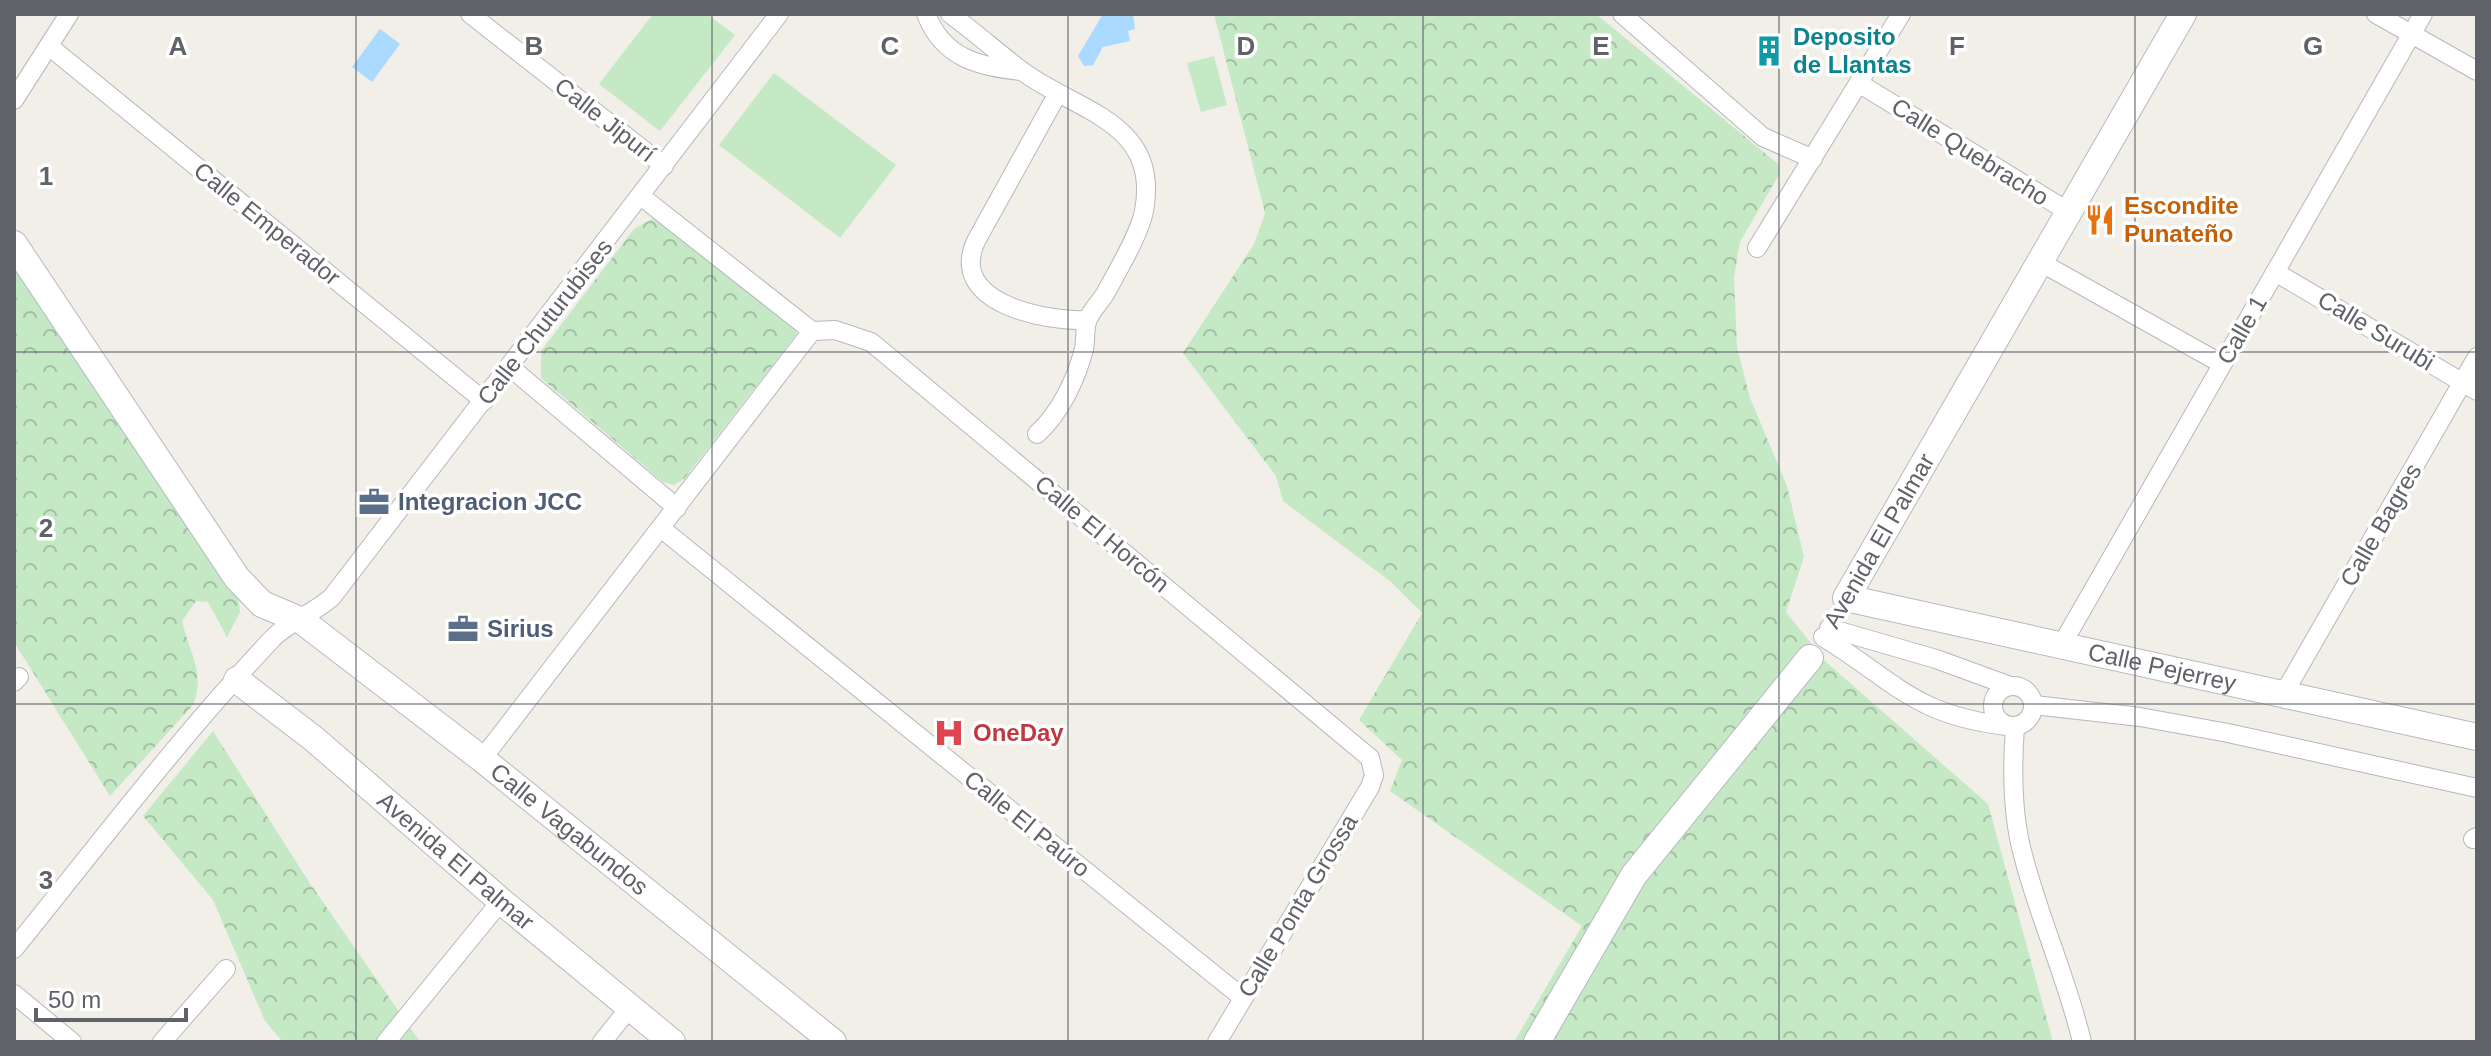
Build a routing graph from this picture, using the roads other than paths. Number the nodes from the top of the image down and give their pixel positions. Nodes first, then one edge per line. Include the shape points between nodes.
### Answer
1 (69, 14) edge
2 (470, 14) edge
3 (779, 14) edge
4 (926, 14) edge
5 (950, 14) edge
6 (1622, 14) edge
7 (1901, 14) edge
8 (2183, 14) edge
9 (2376, 14) edge
10 (2423, 14) edge
11 (2411, 34) junction
12 (50, 47) junction
13 (1022, 71) junction
14 (2477, 71) edge
15 (1860, 84) junction
16 (1058, 93) junction
17 (14, 100) edge
18 (1813, 159) junction
19 (664, 166) junction
20 (642, 197) junction
21 (2069, 212) junction
22 (14, 244) edge
23 (1757, 248) dead end
24 (2040, 262) junction
25 (2275, 272) junction
26 (1087, 320) junction
27 (812, 331) junction
28 (2477, 357) edge
29 (2222, 364) junction
30 (511, 368) junction
31 (2470, 387) edge
32 (484, 401) junction
33 (1037, 434) dead end
34 (677, 508) junction
35 (662, 529) junction
36 (1846, 598) junction
37 (302, 621) junction
38 (1821, 641) junction
39 (2061, 646) junction
40 (237, 680) junction
41 (2010, 686) junction
42 (2284, 693) junction
43 (2034, 705) junction
44 (2011, 726) junction
45 (2477, 737) edge
46 (482, 759) junction
47 (1374, 769) joint
48 (2477, 788) edge
49 (501, 901) junction
50 (14, 949) edge
51 (226, 969) dead end
52 (14, 994) edge
53 (1243, 998) junction
54 (631, 1006) junction
55 (72, 1042) edge
56 (162, 1042) edge
57 (386, 1042) edge
58 (602, 1042) edge
59 (672, 1042) edge
60 (833, 1042) edge
61 (1217, 1042) edge
62 (1537, 1042) edge
63 (2082, 1042) edge

1 - 12 street
2 - 19 street, Calle Jipurí
3 - 19 street, Calle Chuturubises
4 - 13 street via 941,41 983,68
5 - 13 street
6 - 18 street via 1763,137
7 - 15 street
8 - 21 street, Avenida El Palmar
9 - 11 street
10 - 11 street, Calle 1
11 - 14 street
11 - 25 street, Calle 1
12 - 17 street
12 - 32 street, Calle Emperador
13 - 16 street
15 - 18 street
15 - 21 street, Calle Quebracho
16 - 26 street via 1101,113 1118,128 1141,165 1146,187 1144,213
16 - 26 street via 976,241 970,265 981,287 1019,312 1057,321
18 - 23 street
19 - 20 street, Calle Chuturubises
20 - 27 street
20 - 30 street, Calle Chuturubises
21 - 24 street, Avenida El Palmar
22 - 37 street, Calle Vagabundos via 237,578 262,604
24 - 29 street
24 - 36 street, Avenida El Palmar
25 - 29 street, Calle 1
25 - 31 street, Calle Surubi
26 - 33 street via 1076,373 1060,406
27 - 34 street
27 - 47 street, Calle El Horcón via 855,333 871,342 1367,753
28 - 31 street, Calle Bagres
29 - 39 street, Calle 1
30 - 32 street, Calle Chuturubises
30 - 34 street
31 - 42 street, Calle Bagres
32 - 37 street, Calle Chuturubises via 332,597
34 - 35 street
35 - 46 street
35 - 53 street, Calle El Paúro
36 - 38 street, Avenida El Palmar
36 - 39 street, Calle Pejerrey
37 - 40 street, Calle Chuturubises via 274,636
37 - 46 street, Calle Vagabundos
38 - 41 street via 1936,659
38 - 44 street via 1937,712
38 - 62 street, Avenida El Palmar via 1634,875
39 - 42 street, Calle Pejerrey
40 - 49 street, Avenida El Palmar via 314,739
40 - 50 street, Calle Chuturubises
41 - 43 street via 2023,688
41 - 44 street via 1997,694 1993,709 2000,722
42 - 45 street, Calle Pejerrey
43 - 44 street via 2029,720
43 - 48 street via 2228,733
44 - 63 street via 2022,854
46 - 60 street, Calle Vagabundos
47 - 53 street, Calle Ponta Grossa via 1370,787
49 - 54 street, Avenida El Palmar
49 - 57 street
51 - 56 street
52 - 55 street
53 - 61 street, Calle Ponta Grossa
54 - 58 street
54 - 59 street, Avenida El Palmar

